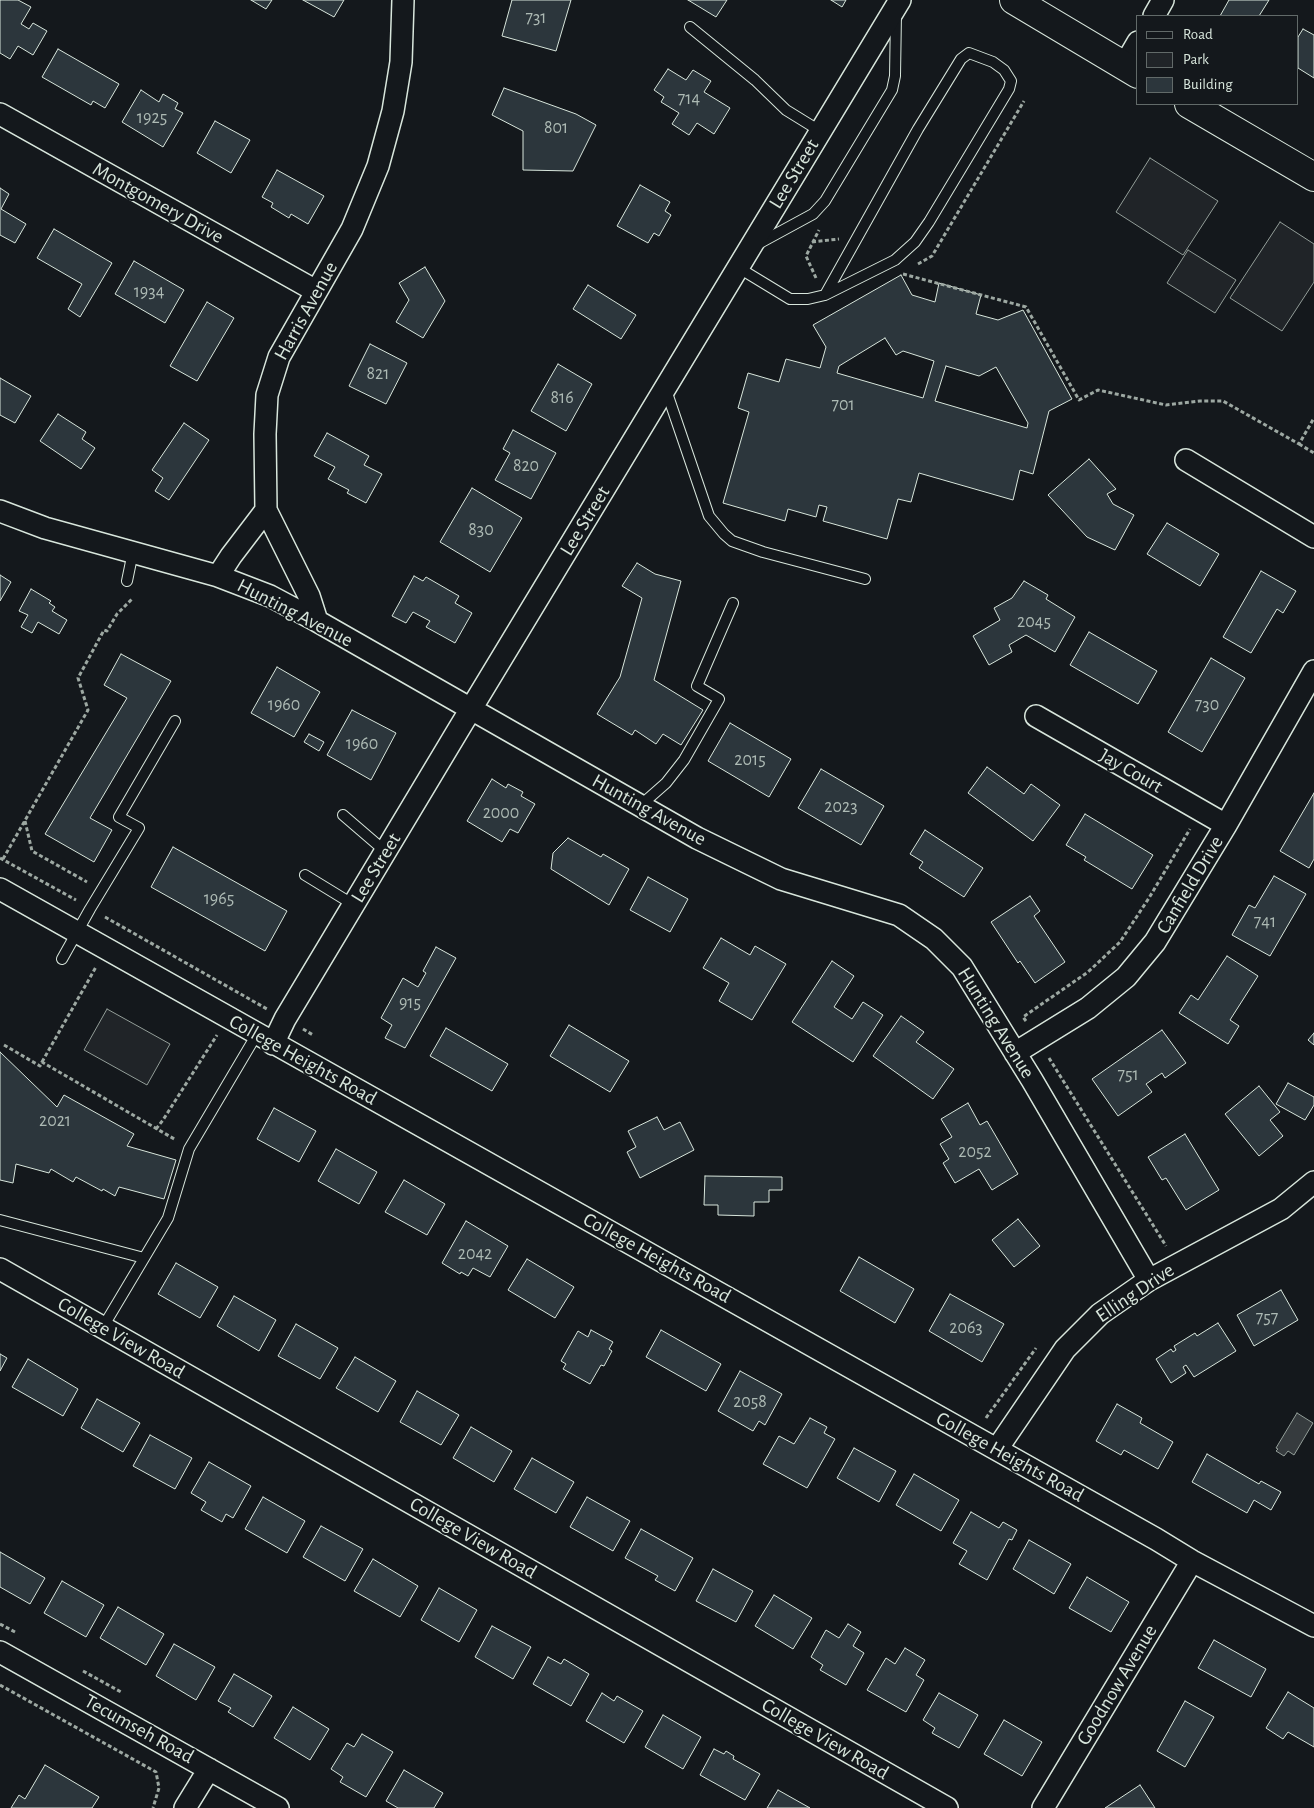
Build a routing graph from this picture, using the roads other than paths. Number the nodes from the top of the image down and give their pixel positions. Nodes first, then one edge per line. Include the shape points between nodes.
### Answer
1 (403, 0) edge
2 (1014, 0) edge
3 (1164, 0) edge
4 (898, 3) edge
5 (1155, 15) edge
6 (690, 27) dead end
7 (1136, 50) edge
8 (1131, 70) edge
9 (1191, 105) edge
10 (0, 114) edge
11 (820, 131) junction
12 (1314, 177) edge
13 (751, 247) junction
14 (739, 268) junction
15 (316, 291) junction
16 (826, 295) junction
17 (665, 389) junction
18 (1186, 460) dead end
19 (266, 510) junction
20 (0, 511) edge
21 (1314, 537) edge
22 (133, 552) junction
23 (218, 576) junction
24 (865, 578) dead end
25 (127, 581) dead end
26 (733, 602) dead end
27 (318, 621) junction
28 (1314, 671) edge
29 (471, 710) junction
30 (1036, 716) dead end
31 (175, 721) dead end
32 (640, 805) junction
33 (343, 815) dead end
34 (1226, 825) junction
35 (386, 852) junction
36 (305, 876) dead end
37 (0, 889) edge
38 (354, 905) junction
39 (76, 932) junction
40 (62, 959) dead end
41 (265, 1039) junction
42 (1015, 1053) junction
43 (1314, 1182) edge
44 (0, 1220) edge
45 (144, 1258) junction
46 (0, 1269) edge
47 (1149, 1280) junction
48 (103, 1327) junction
49 (997, 1449) junction
50 (1192, 1561) junction
51 (1314, 1626) edge
52 (0, 1652) edge
53 (209, 1769) junction
54 (185, 1808) edge
55 (278, 1808) edge
56 (946, 1808) edge
57 (1043, 1808) edge

1 - 15 street, Harris Avenue via 402,62 378,166 352,229
2 - 8 main road
3 - 5 street
4 - 11 street, Lee Street
4 - 13 lane via 896,76 892,90 825,201 813,214
6 - 11 lane via 786,110
7 - 8 street
9 - 12 main road
10 - 15 street, Montgomery Drive
11 - 13 street, Lee Street
13 - 14 street, Lee Street
14 - 16 lane via 790,299
14 - 17 street, Lee Street
15 - 19 street, Harris Avenue via 279,357 267,395
16 - 16 lane via 894,260 915,242 1009,89 1011,81 1004,70 993,62 969,54 961,59 918,129
17 - 24 lane via 709,516 724,534 732,541 762,552
17 - 29 street, Lee Street
18 - 21 street
19 - 23 street
19 - 27 street, Harris Avenue
20 - 22 street, Hunting Avenue via 45,528
22 - 23 street, Hunting Avenue
22 - 25 lane
23 - 27 street, Hunting Avenue via 270,596
26 - 32 lane via 697,686 719,698 684,760 666,783
27 - 29 street, Hunting Avenue
28 - 34 street, Canfield Drive
29 - 32 street, Hunting Avenue
29 - 35 street, Lee Street
30 - 34 street, Jay Court
31 - 39 lane via 119,817 138,828 86,906
32 - 42 street, Hunting Avenue via 697,838 781,879 899,915 934,939 962,966
33 - 35 lane
34 - 42 street, Canfield Drive via 1155,942 1126,977 1088,1008
35 - 38 street, Lee Street
36 - 38 lane
37 - 39 street, College Heights Road
38 - 41 street, Lee Street via 285,1019
39 - 40 lane
39 - 41 street, College Heights Road
41 - 45 lane via 189,1148 168,1218
41 - 49 street, College Heights Road
42 - 47 street, Hunting Avenue
43 - 47 street, Elling Drive via 1281,1209
44 - 45 lane
45 - 48 lane
46 - 48 street, College View Road
47 - 49 street, Elling Drive via 1100,1314 1065,1349
48 - 56 street, College View Road
49 - 50 street, College Heights Road
50 - 51 street, College Heights Road
50 - 57 street, Goodnow Avenue
52 - 53 street, Tecumseh Road
53 - 54 street
53 - 55 street, Tecumseh Road

